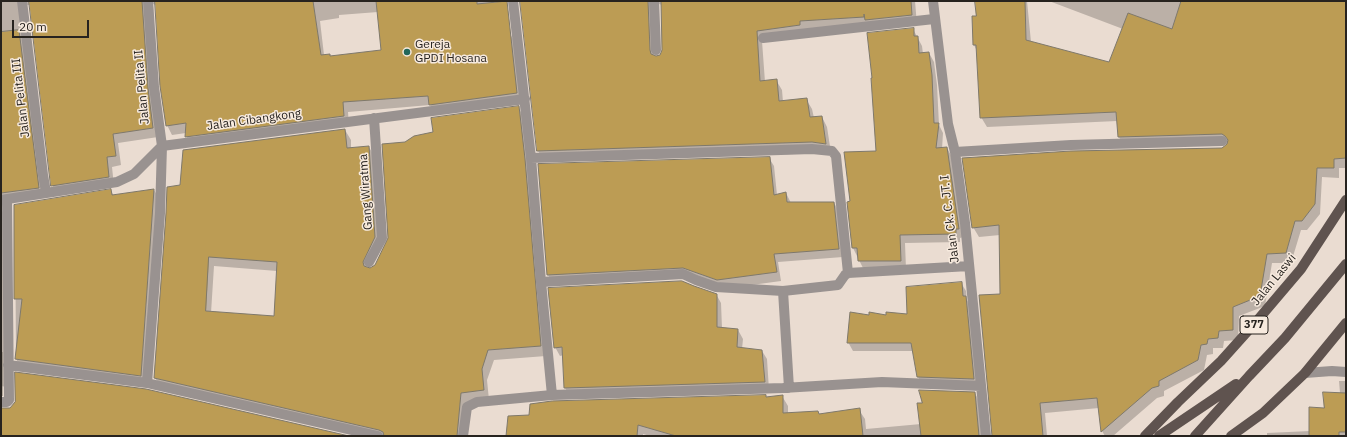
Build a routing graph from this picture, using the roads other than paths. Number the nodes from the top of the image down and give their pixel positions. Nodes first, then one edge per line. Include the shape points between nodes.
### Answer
1 (22, 1) edge
2 (148, 1) edge
3 (513, 1) edge
4 (654, 1) edge
5 (933, 1) edge
6 (934, 19) junction
7 (763, 38) dead end
8 (656, 50) dead end
9 (525, 99) junction
10 (374, 118) junction
11 (1222, 141) dead end
12 (162, 146) junction
13 (955, 152) junction
14 (531, 158) junction
15 (46, 192) junction
16 (4, 200) edge
17 (1346, 200) edge
18 (369, 262) dead end
19 (1346, 264) edge
20 (969, 266) junction
21 (848, 273) junction
22 (540, 282) junction
23 (783, 291) junction
24 (1346, 324) edge
25 (8, 365) junction
26 (1346, 372) edge
27 (1305, 373) junction
28 (1249, 376) junction
29 (147, 383) junction
30 (981, 386) junction
31 (789, 388) junction
32 (552, 395) junction
33 (1, 402) edge
34 (378, 436) edge
35 (464, 436) edge
36 (986, 436) edge
37 (1145, 436) edge
38 (1159, 436) edge
39 (1195, 436) edge
40 (1231, 436) edge

1 - 15 street, Jalan Pelita III
2 - 12 street, Jalan Pelita II via 154,87
3 - 9 street
4 - 8 street
5 - 6 street, Jalan Ck. C. JT. I
6 - 7 street
6 - 13 street, Jalan Ck. C. JT. I via 948,124
9 - 10 street, Jalan Cibangkong
9 - 14 street
10 - 12 street, Jalan Cibangkong
10 - 18 street, Gang Wiratma via 382,238
11 - 13 street via 1071,145
12 - 15 street via 134,174 117,182
12 - 29 street, Jalan Pelita II via 160,213
13 - 20 street, Jalan Ck. C. JT. I
14 - 21 street via 812,149 832,151 836,156
14 - 22 street
15 - 16 street
16 - 25 street
17 - 37 main road, Jalan Laswi / 377 via 1301,269 1256,322 1221,361
19 - 28 main road, 377 via 1285,338
20 - 21 street
20 - 30 street, Jalan Ck. C. JT. I
21 - 23 street via 844,274 838,285
22 - 23 street via 683,274 716,287
22 - 32 street
23 - 31 street
24 - 27 main road
25 - 29 street
25 - 33 street via 9,400
26 - 27 street
27 - 40 main road via 1263,413
28 - 38 main road, 377
28 - 39 main road, 377
29 - 34 street
30 - 31 street via 882,382
30 - 36 street, Jalan Ck. C. JT. I
31 - 32 street
32 - 35 street via 471,404 467,407

